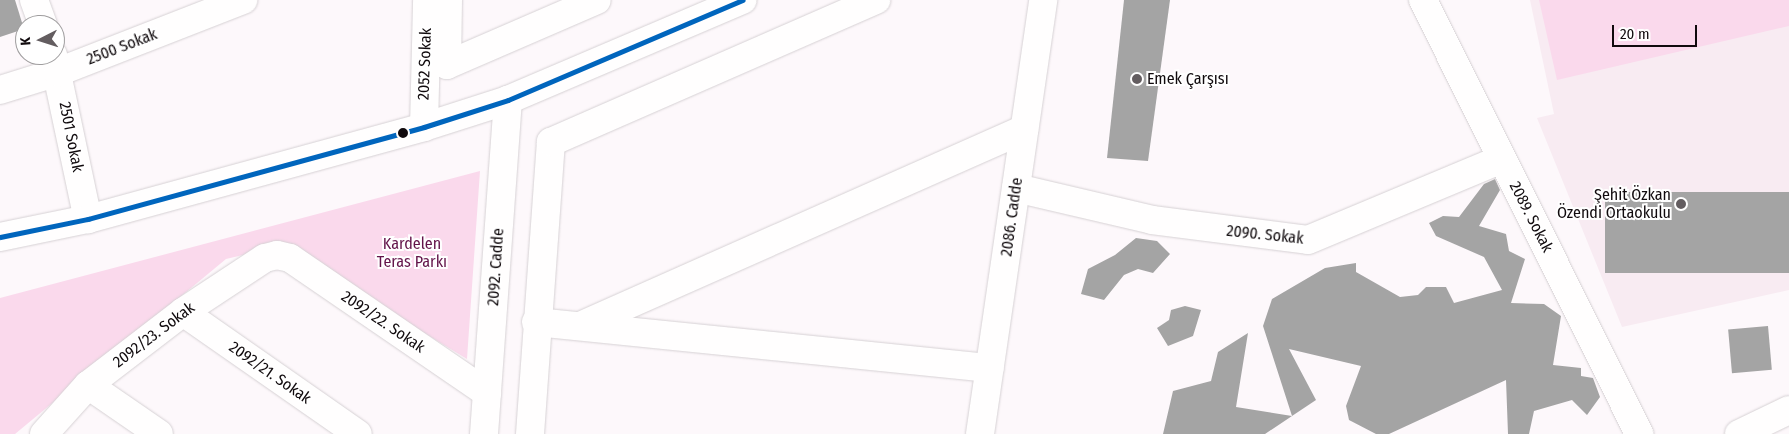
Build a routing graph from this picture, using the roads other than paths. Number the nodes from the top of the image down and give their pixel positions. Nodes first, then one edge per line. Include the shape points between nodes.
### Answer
1 (34, 0) edge
2 (243, 0) edge
3 (427, 0) edge
4 (448, 0) edge
5 (598, 0) edge
6 (743, 0) edge
7 (876, 0) edge
8 (1043, 0) edge
9 (1423, 0) edge
10 (39, 15) edge
11 (65, 61) edge
12 (53, 65) edge
13 (55, 65) edge
14 (0, 90) edge
15 (508, 100) junction
16 (424, 127) junction
17 (1024, 129) junction
18 (1502, 159) junction
19 (1016, 188) junction
20 (88, 219) junction
21 (0, 237) edge
22 (277, 255) joint
23 (183, 312) junction
24 (536, 322) junction
25 (580, 326) junction
26 (990, 368) junction
27 (88, 385) junction
28 (487, 393) junction
29 (1789, 410) edge
30 (44, 434) edge
31 (159, 434) edge
32 (358, 434) edge
33 (484, 434) edge
34 (530, 434) edge
35 (980, 434) edge
36 (1639, 434) edge
37 (1739, 434) edge

1 - 10 street
2 - 11 street, 2500 Sokak
3 - 16 street, 2052 Sokak
4 - 5 street via 447,65
6 - 15 street
7 - 24 street via 551,142
8 - 17 street, 2086. Cadde
9 - 18 street, 2089. Sokak
12 - 14 street, 2500 Sokak
13 - 20 street, 2501 Sokak
15 - 16 street
15 - 28 street, 2092. Cadde
16 - 20 street
17 - 19 street, 2086. Cadde
17 - 25 street
18 - 19 street, 2090. Sokak via 1308,240 1152,220
18 - 36 street, 2089. Sokak
19 - 26 street, 2086. Cadde
20 - 21 street
22 - 23 street, 2092/23. Sokak via 265,258
22 - 28 street, 2092/22. Sokak via 290,258
23 - 27 street, 2092/23. Sokak
23 - 32 street, 2092/21. Sokak
24 - 25 street
24 - 34 street
25 - 26 street
26 - 35 street, 2086. Cadde
27 - 30 street, 2092/23. Sokak
27 - 31 street
28 - 33 street, 2092. Cadde
29 - 37 street

